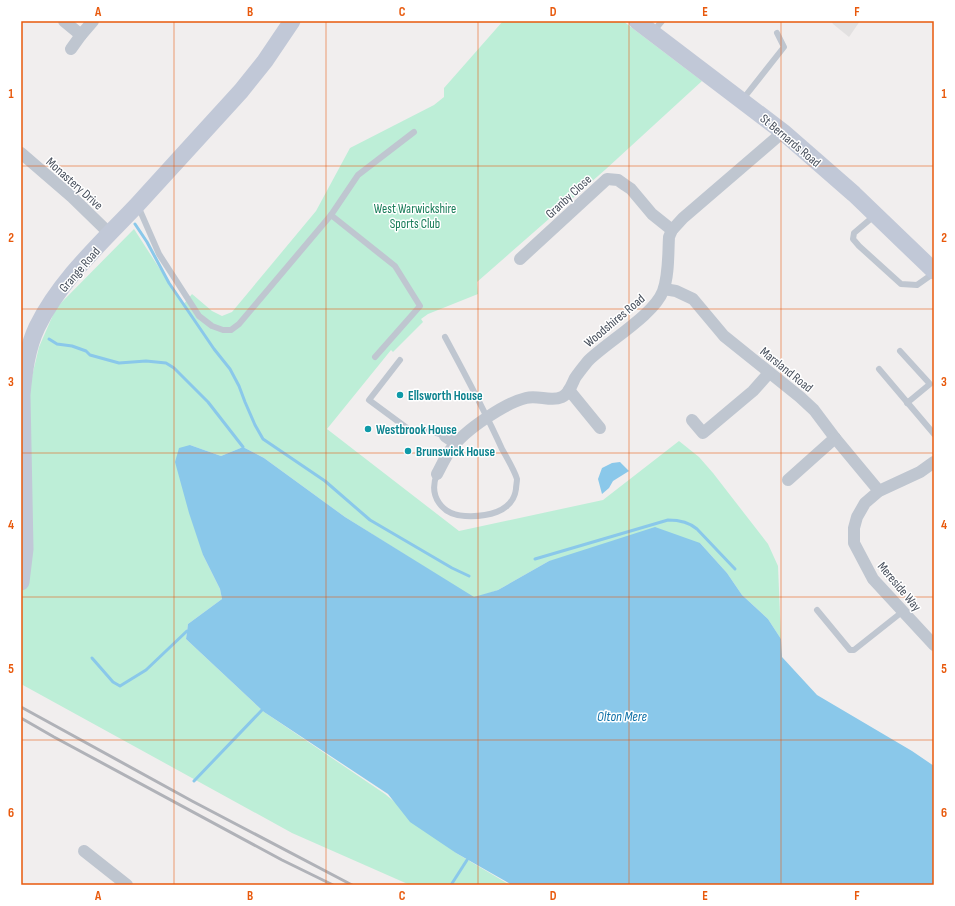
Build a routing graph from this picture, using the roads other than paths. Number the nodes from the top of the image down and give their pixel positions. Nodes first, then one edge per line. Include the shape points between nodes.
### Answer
1 (64, 21) edge
2 (93, 21) edge
3 (292, 21) edge
4 (637, 21) edge
5 (657, 27) edge
6 (777, 33) dead end
7 (81, 35) junction
8 (71, 49) dead end
9 (742, 100) junction
10 (414, 132) dead end
11 (783, 132) junction
12 (21, 153) edge
13 (137, 205) junction
14 (876, 214) junction
15 (331, 215) junction
16 (672, 230) junction
17 (110, 234) junction
18 (520, 258) dead end
19 (934, 272) edge
20 (664, 289) junction
21 (445, 337) dead end
22 (25, 351) edge
23 (900, 351) dead end
24 (374, 357) dead end
25 (400, 360) dead end
26 (879, 369) dead end
27 (769, 373) junction
28 (569, 390) junction
29 (22, 394) edge
30 (907, 403) junction
31 (488, 416) junction
32 (692, 420) dead end
33 (600, 428) dead end
34 (934, 434) edge
35 (835, 438) junction
36 (450, 440) junction
37 (932, 468) edge
38 (437, 474) joint
39 (788, 480) dead end
40 (879, 491) junction
41 (21, 580) edge
42 (817, 610) dead end
43 (902, 612) junction
44 (934, 645) edge
45 (84, 851) dead end
46 (127, 885) edge

1 - 7 street
2 - 7 street
3 - 13 street, Grange Road via 241,91
4 - 5 street, St Bernards Road
5 - 9 street, St Bernards Road
6 - 9 lane via 784,47
7 - 8 street
9 - 11 street, St Bernards Road
10 - 15 lane via 358,175
11 - 14 street, St Bernards Road
11 - 16 street
12 - 17 street, Monastery Drive
13 - 15 lane via 159,254 199,316 212,326 223,330 231,330 239,324
13 - 17 street, Grange Road
14 - 19 street, St Bernards Road
14 - 19 lane via 854,233 853,239 859,246 901,284 917,285
15 - 24 lane via 395,266 420,306
16 - 18 street, Granby Close via 652,214 625,185 618,180 607,179
16 - 20 street, Woodshires Road via 669,237
17 - 22 street, Grange Road via 49,305
20 - 27 street, Marsland Road via 676,291 693,299 724,336
20 - 28 street, Woodshires Road via 648,311 589,360
21 - 31 lane
22 - 29 street, Grange Road
23 - 30 lane via 930,384
25 - 36 lane via 369,400 411,432 426,430
26 - 30 lane
27 - 32 street via 753,391 703,433
27 - 35 street, Marsland Road via 814,410
28 - 31 street via 561,398 527,397 516,400
28 - 33 street
29 - 41 street, Grange Road via 25,549
30 - 34 lane
31 - 36 street
31 - 38 lane via 517,480 513,499 507,506 488,515 461,516 449,512 436,500 433,489
35 - 39 street
35 - 40 street, Marsland Road
36 - 38 street via 450,449
37 - 40 street, Mereside Way
40 - 43 street, Mereside Way via 865,503 857,517 854,543 873,579
42 - 43 lane via 850,650 854,650
43 - 44 street, Mereside Way
45 - 46 street

